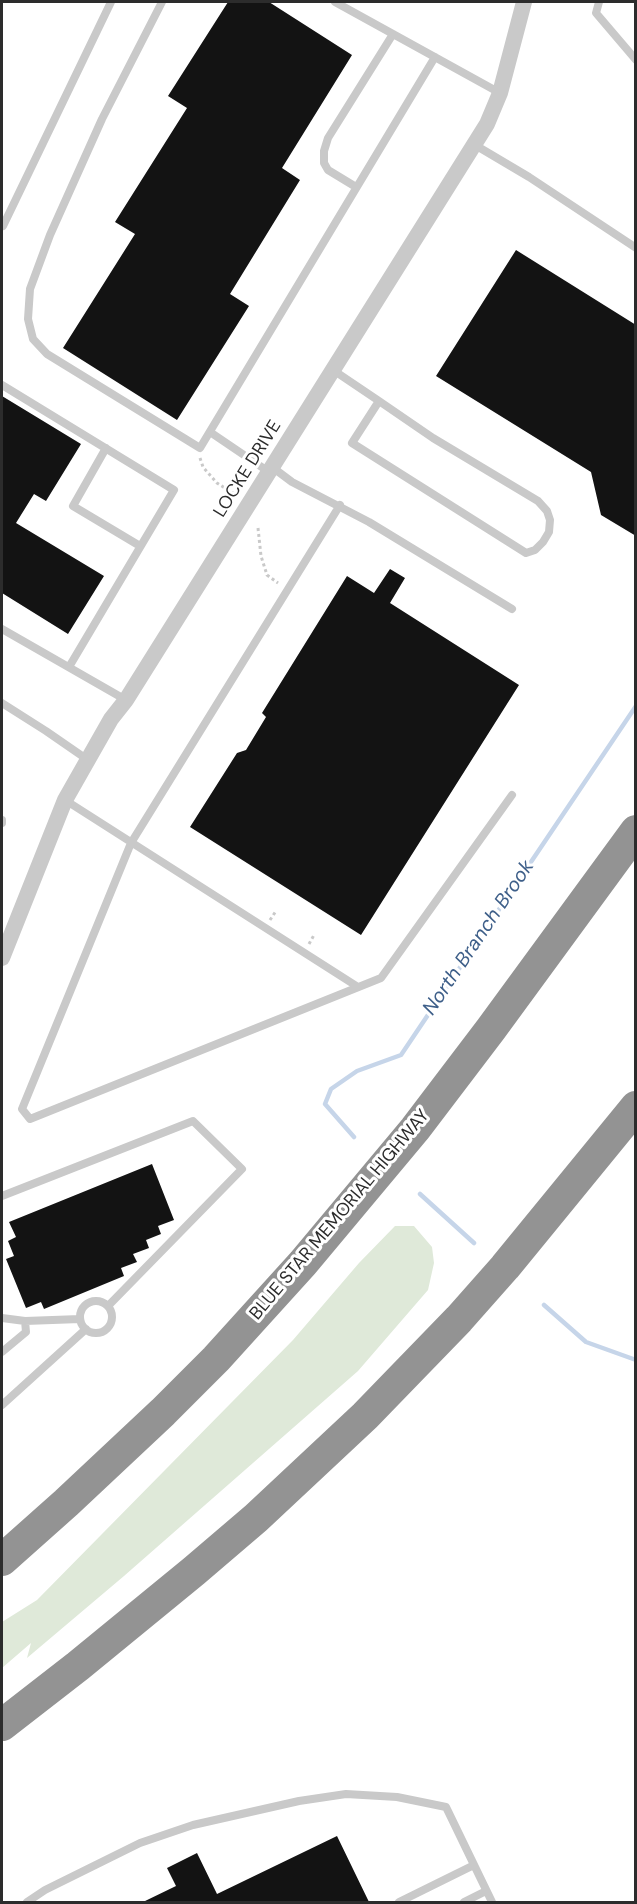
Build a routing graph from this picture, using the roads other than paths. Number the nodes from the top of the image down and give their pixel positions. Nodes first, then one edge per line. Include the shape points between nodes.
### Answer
1 (111, 2) edge
2 (162, 2) edge
3 (335, 2) edge
4 (524, 2) edge
5 (599, 2) edge
6 (393, 34) junction
7 (435, 57) junction
8 (636, 60) edge
9 (500, 93) junction
10 (475, 145) junction
11 (356, 187) junction
12 (3, 226) dead end
13 (636, 248) edge
14 (333, 370) junction
15 (2, 385) edge
16 (379, 401) junction
17 (210, 432) junction
18 (106, 448) junction
19 (271, 470) junction
20 (340, 505) junction
21 (140, 546) junction
22 (512, 609) dead end
23 (2, 629) edge
24 (69, 667) junction
25 (126, 700) junction
26 (2, 703) edge
27 (88, 760) junction
28 (512, 795) dead end
29 (65, 800) junction
30 (636, 831) edge
31 (131, 843) junction
32 (2, 958) edge
33 (358, 987) junction
34 (636, 1107) edge
35 (2, 1196) edge
36 (108, 1306) junction
37 (2, 1318) edge
38 (80, 1319) junction
39 (25, 1321) junction
40 (86, 1329) junction
41 (2, 1352) edge
42 (2, 1405) edge
43 (2, 1560) edge
44 (2, 1725) edge
45 (474, 1866) junction
46 (486, 1891) junction
47 (27, 1902) edge
48 (399, 1902) edge
49 (464, 1902) edge
50 (492, 1902) edge

1 - 12 lane
2 - 17 lane via 102,119 50,235 30,289 28,319 33,339 47,354 200,448
3 - 6 lane
4 - 9 street, LOCKE DRIVE
5 - 8 lane via 596,13
6 - 7 lane
6 - 11 lane via 324,150 328,170
7 - 9 lane
7 - 11 lane
9 - 10 street, LOCKE DRIVE
10 - 13 lane
10 - 14 street, LOCKE DRIVE
11 - 17 lane
14 - 16 lane
14 - 19 street, LOCKE DRIVE
15 - 18 lane
16 - 16 lane via 538,501 548,511 550,520 543,542 526,553 352,443
17 - 19 lane
18 - 21 lane via 74,506
18 - 21 lane via 174,490
19 - 20 lane
19 - 25 street, LOCKE DRIVE
20 - 22 lane
20 - 31 lane
21 - 24 lane
23 - 24 lane
24 - 25 lane
25 - 27 street, LOCKE DRIVE
26 - 27 lane
27 - 29 street, LOCKE DRIVE
28 - 33 lane via 381,978
29 - 31 lane
29 - 32 street, LOCKE DRIVE
30 - 43 highway, BLUE STAR MEMORIAL HIGHWAY via 422,1120 303,1263 163,1412
31 - 33 lane
31 - 33 lane via 22,1109 30,1119
34 - 44 highway via 505,1267 365,1416 194,1571
35 - 36 lane via 194,1121 242,1169
36 - 38 lane via 98,1301 88,1303
36 - 40 lane via 112,1316 108,1326 99,1332
37 - 39 lane
38 - 39 lane
38 - 40 lane
39 - 41 lane via 26,1332
40 - 42 lane
45 - 46 lane
45 - 47 lane via 446,1807 397,1797 346,1794 299,1801 140,1843
45 - 48 lane
46 - 49 lane
46 - 50 lane

